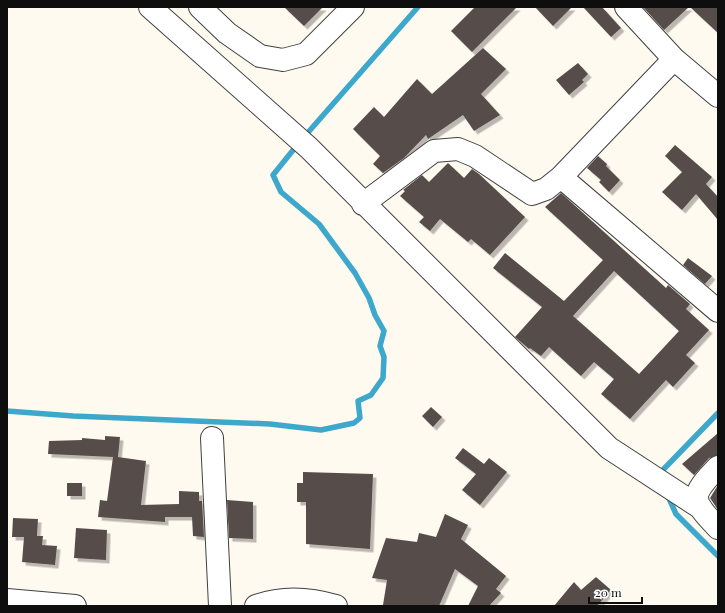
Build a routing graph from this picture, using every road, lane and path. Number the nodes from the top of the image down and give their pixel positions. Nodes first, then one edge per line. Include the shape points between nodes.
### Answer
1 (150, 7) edge
2 (200, 7) edge
3 (353, 7) edge
4 (626, 7) edge
5 (674, 59) junction
6 (718, 96) edge
7 (561, 177) junction
8 (363, 204) junction
9 (718, 310) edge
10 (212, 438) dead end
11 (718, 467) edge
12 (701, 508) junction
13 (718, 528) edge
14 (7, 600) edge
15 (75, 606) edge
16 (220, 606) edge
17 (256, 606) edge
18 (336, 606) edge

1 - 8 street via 276,117
2 - 3 street via 227,33 260,56 283,60 306,54
4 - 5 street
5 - 6 street
5 - 7 street
7 - 8 street via 546,189 532,194 475,156 458,150 434,151
7 - 9 street
8 - 12 street via 609,448
10 - 16 street
11 - 12 street via 700,485 697,500
12 - 13 street
14 - 15 street
17 - 18 street via 270,601 294,598

